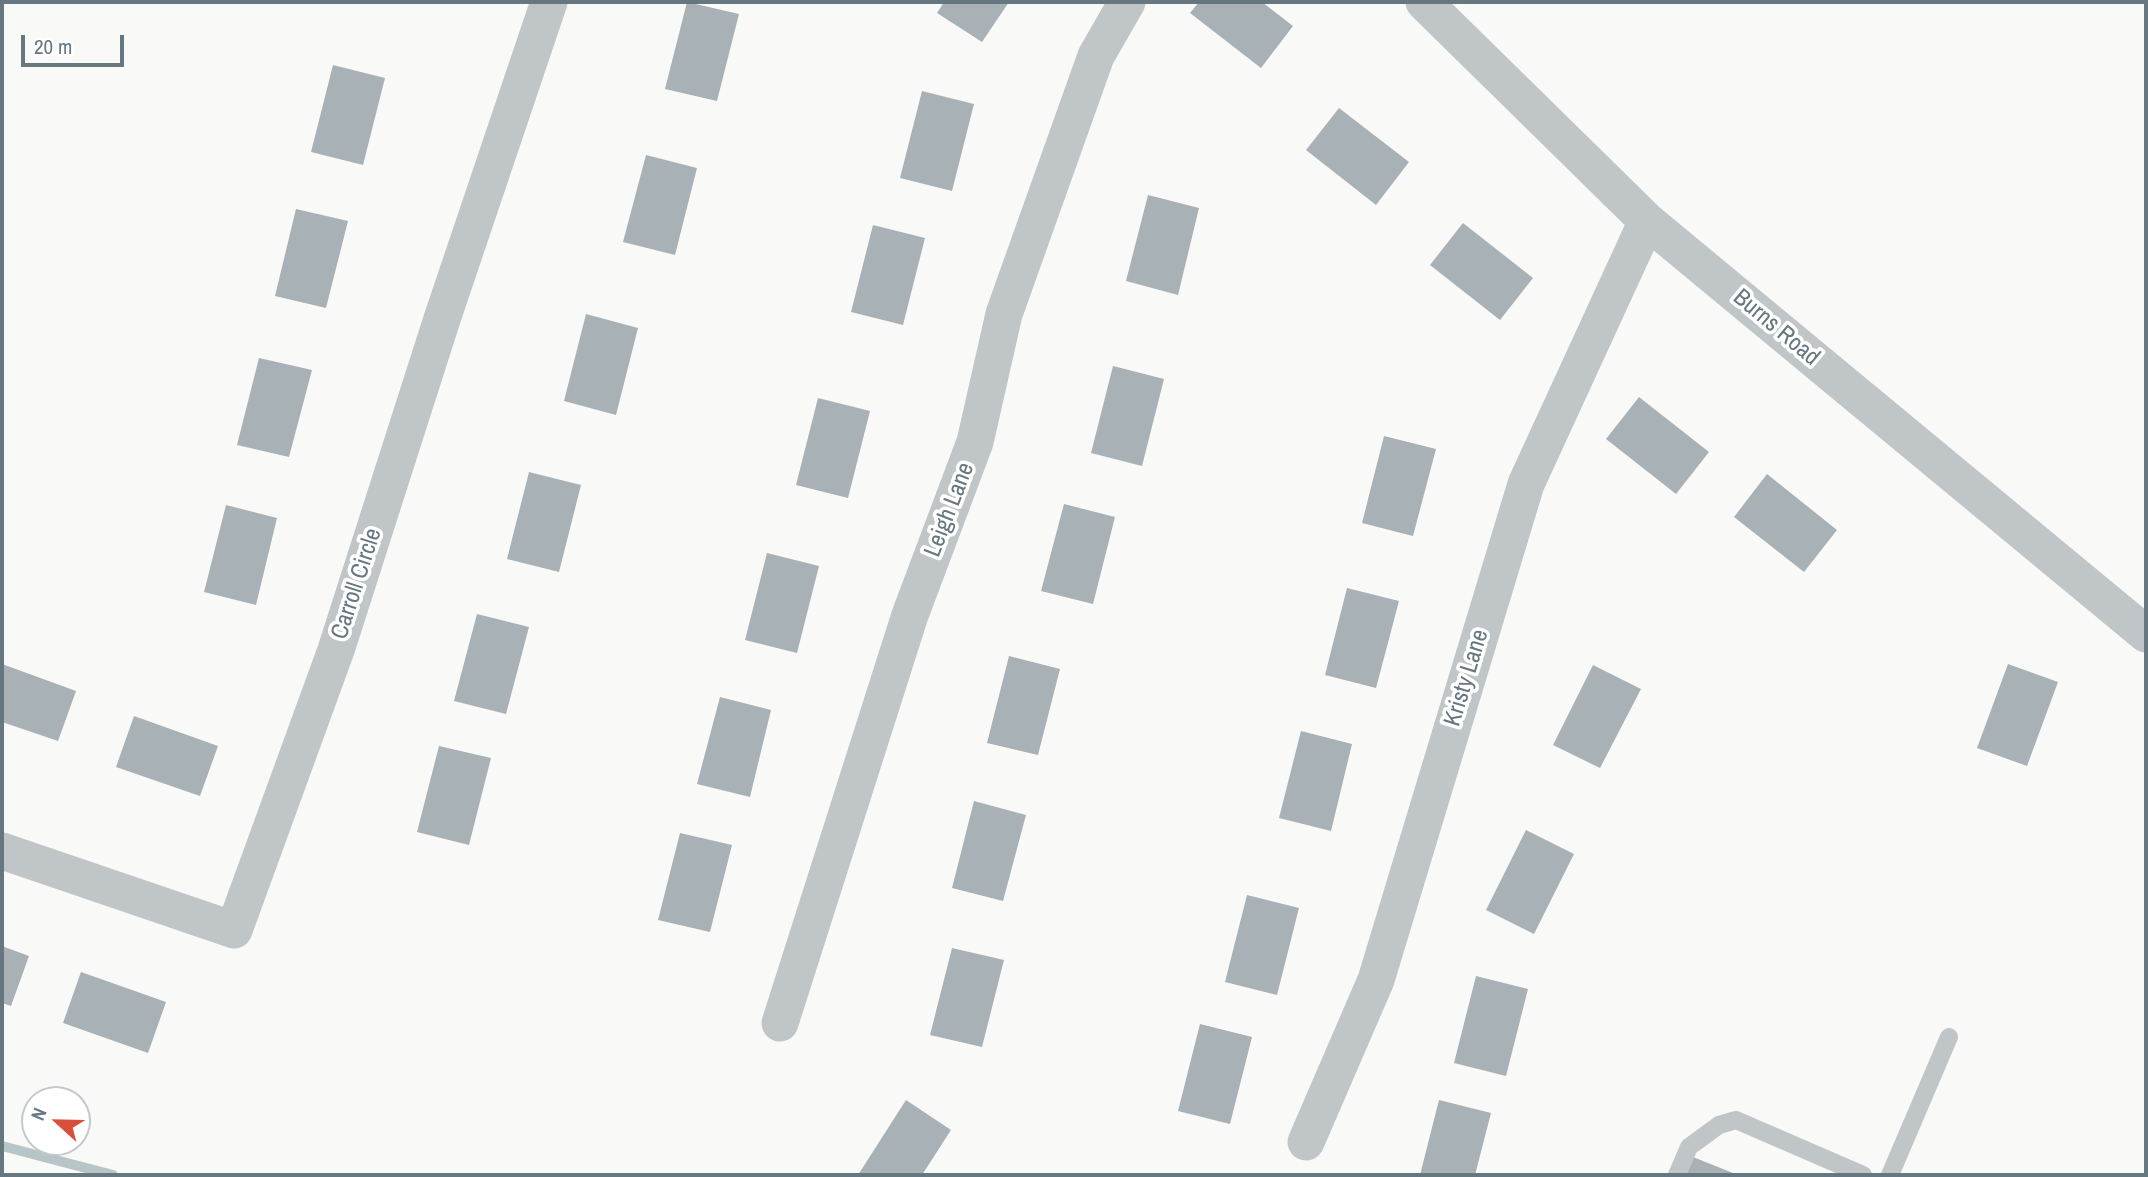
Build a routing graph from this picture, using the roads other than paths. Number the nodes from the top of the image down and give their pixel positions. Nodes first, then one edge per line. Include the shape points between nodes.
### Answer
1 (549, 2) edge
2 (1127, 2) edge
3 (1424, 2) edge
4 (1647, 221) junction
5 (2146, 634) edge
6 (2, 851) edge
7 (780, 1023) dead end
8 (1949, 1037) dead end
9 (1306, 1142) dead end
10 (1677, 1175) edge
11 (1862, 1175) edge
12 (1890, 1175) edge

1 - 6 street, Carroll Circle via 336,650 234,930
2 - 7 street, Leigh Lane via 1096,56 1004,314 975,442 911,615
3 - 4 street, Burns Road
4 - 5 street, Burns Road
4 - 9 street, Kristy Lane via 1526,484 1376,980
8 - 12 lane
10 - 11 lane via 1689,1147 1719,1125 1736,1120

